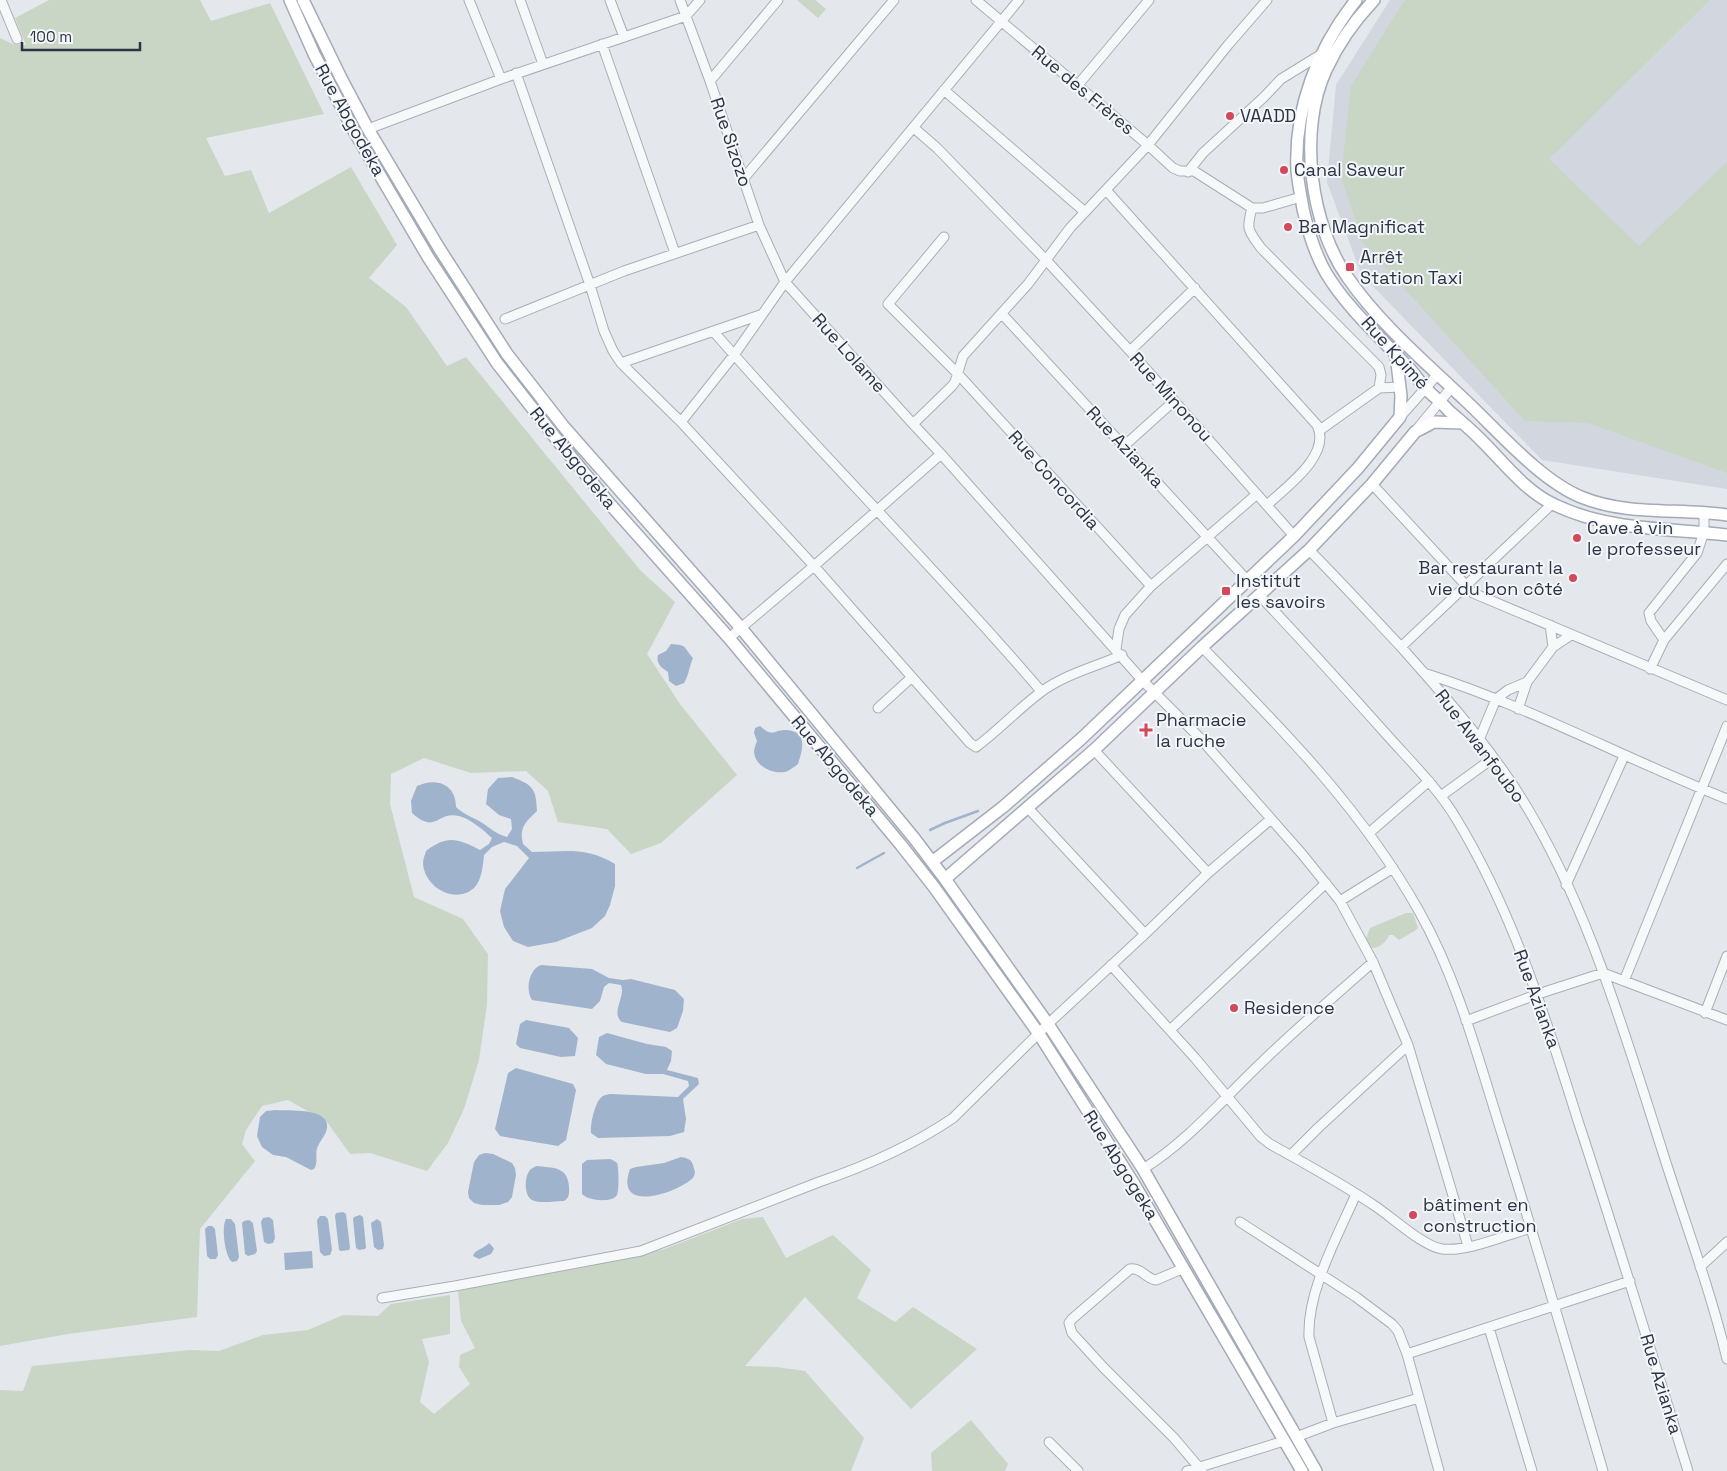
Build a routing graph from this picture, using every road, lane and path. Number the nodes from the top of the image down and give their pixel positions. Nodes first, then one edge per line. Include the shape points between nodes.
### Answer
1 (1, 0) edge
2 (290, 0) edge
3 (304, 0) edge
4 (469, 0) edge
5 (520, 0) edge
6 (610, 0) edge
7 (680, 0) edge
8 (700, 0) edge
9 (778, 0) edge
10 (894, 0) edge
11 (976, 0) edge
12 (1019, 0) edge
13 (1150, 0) edge
14 (1267, 0) edge
15 (1356, 0) edge
16 (1374, 0) edge
17 (686, 16) junction
18 (1002, 22) junction
19 (624, 37) junction
20 (17, 39) dead end
21 (602, 44) junction
22 (1320, 55) junction
23 (543, 64) junction
24 (516, 73) junction
25 (501, 78) junction
26 (710, 81) junction
27 (1077, 86) junction
28 (944, 90) junction
29 (914, 128) junction
30 (368, 129) junction
31 (1148, 145) junction
32 (1191, 171) junction
33 (744, 178) junction
34 (1106, 190) junction
35 (1301, 197) junction
36 (1252, 208) junction
37 (1085, 212) junction
38 (759, 225) junction
39 (944, 237) dead end
40 (675, 253) junction
41 (1046, 260) junction
42 (785, 282) junction
43 (590, 285) junction
44 (1195, 288) junction
45 (1002, 314) junction
46 (761, 315) junction
47 (505, 319) dead end
48 (714, 332) junction
49 (1130, 351) junction
50 (734, 355) junction
51 (1396, 355) junction
52 (621, 363) junction
53 (958, 374) junction
54 (1438, 374) junction
55 (1400, 387) junction
56 (1452, 387) junction
57 (1379, 388) junction
58 (1425, 388) junction
59 (1174, 401) junction
60 (1440, 402) junction
61 (1400, 418) junction
62 (681, 422) junction
63 (913, 424) junction
64 (1462, 424) junction
65 (1320, 430) junction
66 (1415, 432) junction
67 (1124, 446) junction
68 (941, 454) junction
69 (1372, 484) junction
70 (1257, 494) junction
71 (1552, 504) junction
72 (1267, 505) junction
73 (878, 510) junction
74 (1704, 512) junction
75 (1727, 515) edge
76 (1704, 532) junction
77 (1727, 535) edge
78 (1294, 536) junction
79 (1208, 537) junction
80 (1309, 550) junction
81 (1727, 564) edge
82 (814, 566) junction
83 (1247, 580) junction
84 (1151, 586) junction
85 (1466, 586) junction
86 (1259, 595) junction
87 (1550, 625) junction
88 (741, 628) junction
89 (1571, 634) junction
90 (729, 638) junction
91 (1664, 640) junction
92 (1202, 647) junction
93 (1401, 647) junction
94 (1553, 647) junction
95 (1119, 652) junction
96 (1650, 669) junction
97 (1426, 674) junction
98 (912, 677) junction
99 (1143, 681) junction
100 (1527, 682) junction
101 (1041, 692) junction
102 (1155, 693) junction
103 (1496, 699) junction
104 (1727, 700) edge
105 (878, 708) dead end
106 (1518, 709) junction
107 (1727, 726) edge
108 (1479, 740) junction
109 (1094, 750) junction
110 (1624, 756) junction
111 (1493, 758) junction
112 (1429, 781) junction
113 (1701, 788) junction
114 (1441, 796) junction
115 (1727, 799) edge
116 (1028, 808) junction
117 (1271, 819) junction
118 (1369, 833) junction
119 (932, 862) junction
120 (1393, 868) junction
121 (920, 870) junction
122 (1208, 873) junction
123 (945, 879) junction
124 (1326, 883) junction
125 (1566, 885) junction
126 (934, 887) junction
127 (1340, 901) junction
128 (1145, 934) junction
129 (1727, 956) edge
130 (1373, 962) junction
131 (1110, 965) junction
132 (1604, 973) junction
133 (1624, 981) junction
134 (1538, 994) junction
135 (1705, 1013) junction
136 (1727, 1020) edge
137 (1466, 1021) junction
138 (1048, 1024) junction
139 (1170, 1030) junction
140 (1038, 1034) junction
141 (1408, 1045) junction
142 (1226, 1096) junction
143 (1291, 1156) junction
144 (1143, 1170) junction
145 (1356, 1194) junction
146 (1240, 1222) dead end
147 (1530, 1228) junction
148 (1727, 1242) edge
149 (1468, 1246) junction
150 (1700, 1267) junction
151 (1184, 1268) junction
152 (1321, 1274) junction
153 (1630, 1280) junction
154 (382, 1298) dead end
155 (1555, 1306) junction
156 (1490, 1328) junction
157 (1407, 1354) junction
158 (1727, 1356) edge
159 (1419, 1398) junction
160 (1333, 1423) junction
161 (1296, 1437) junction
162 (1049, 1442) dead end
163 (1284, 1442) junction
164 (1200, 1469) edge
165 (1078, 1471) edge
166 (1187, 1471) edge
167 (1302, 1471) edge
168 (1316, 1471) edge
169 (1439, 1471) edge
170 (1532, 1471) edge
171 (1602, 1471) edge
172 (1688, 1471) edge

1 - 20 street
2 - 90 main road, Rue Abgodeka via 354,130 428,257 497,363 609,503
3 - 30 main road, Rue Abgodeka
4 - 25 street
5 - 23 street
6 - 19 street
7 - 17 street, Rue Sizozo
8 - 17 street
9 - 26 street
10 - 33 street
11 - 18 street, Rue des Frères
12 - 18 street
13 - 27 street
14 - 31 street
15 - 22 main road, Rue Kpimé
16 - 54 main road, Rue Kpimé via 1348,31 1325,72 1318,94 1311,145 1315,194 1328,243 1348,278 1381,318
17 - 19 street
17 - 26 street, Rue Sizozo
18 - 27 street, Rue des Frères
18 - 28 street
19 - 21 street
21 - 23 street
21 - 40 street
22 - 32 street via 1281,79 1203,153
22 - 35 main road, Rue Kpimé via 1304,101 1298,138
23 - 24 street
24 - 25 street
24 - 43 street
25 - 30 street
26 - 33 street, Rue Sizozo
27 - 31 street, Rue des Frères
28 - 29 street
28 - 37 street
29 - 41 street, Rue Minonou
29 - 42 street
30 - 88 main road, Rue Abgodeka via 439,248 535,392
31 - 32 street, Rue des Frères via 1173,168
31 - 34 street
32 - 36 street, Rue des Frères
33 - 38 street, Rue Sizozo
34 - 37 street
34 - 44 street
35 - 36 street
35 - 51 main road, Rue Kpimé via 1306,221 1326,273 1343,297
36 - 57 street via 1248,223 1254,238 1379,367
37 - 41 street
38 - 40 street
38 - 42 street, Rue Sizozo
39 - 53 street, Rue Concordia via 888,304
40 - 43 street
41 - 45 street
41 - 49 street, Rue Minonou
42 - 46 street
42 - 63 street, Rue Lolame
43 - 47 street
43 - 52 street via 612,351
44 - 49 street
44 - 65 street
45 - 53 street via 963,356
45 - 67 street, Rue Azianka
46 - 48 street
46 - 50 street
48 - 50 street
48 - 52 street
49 - 59 street, Rue Minonou
50 - 62 street
50 - 73 street
51 - 55 main road
51 - 58 main road, Rue Kpimé
52 - 62 street
53 - 63 street via 952,386
53 - 84 street, Rue Concordia
54 - 56 main road, Rue Kpimé
54 - 58 street
55 - 57 street
55 - 61 main road
56 - 60 street
56 - 74 main road, Rue Kpimé via 1533,466 1567,490 1603,504
57 - 65 street
58 - 60 main road, Rue Kpimé
58 - 61 street
59 - 67 street
59 - 70 street, Rue Minonou
60 - 64 main road, Rue Kpimé
60 - 66 street
61 - 78 main road
62 - 82 street
63 - 68 street, Rue Lolame
64 - 66 main road via 1434,422
64 - 71 main road, Rue Kpimé via 1525,484
65 - 72 street via 1316,457
66 - 69 main road
67 - 79 street, Rue Azianka
68 - 73 street
68 - 95 street, Rue Lolame
69 - 80 main road
69 - 85 street
70 - 72 street, Rue Minonou
70 - 79 street
71 - 76 main road, Rue Kpimé via 1603,522
71 - 85 street
72 - 78 street, Rue Minonou
73 - 82 street
73 - 101 street
74 - 75 main road, Rue Kpimé
74 - 76 street
76 - 77 main road, Rue Kpimé
76 - 91 street via 1697,553 1649,612
78 - 83 main road
79 - 83 street, Rue Azianka
79 - 84 street
80 - 86 main road
80 - 93 street, Rue Awanfoubo
81 - 91 street
82 - 88 street
82 - 98 street
83 - 99 main road
84 - 95 street via 1121,622 1117,636
85 - 87 street via 1480,597
85 - 93 street
86 - 92 main road
86 - 112 street, Rue Azianka
87 - 89 street
87 - 94 street
88 - 90 street
88 - 119 main road, Rue Abgodeka
89 - 94 street
89 - 96 street
90 - 121 main road, Rue Abgodeka
91 - 96 street
92 - 102 main road
92 - 118 street via 1311,761
93 - 97 street, Rue Awanfoubo
94 - 100 street
95 - 99 street, Rue Lolame
95 - 101 street
96 - 104 street
97 - 103 street
97 - 108 street, Rue Awanfoubo
98 - 101 street via 976,747
98 - 105 street
99 - 102 street, Rue Lolame
99 - 119 main road via 1003,807
100 - 103 street
100 - 106 street
102 - 109 main road
102 - 117 street, Rue Lolame via 1200,738
103 - 106 street
103 - 108 street
106 - 110 street
107 - 113 street
108 - 111 street, Rue Awanfoubo
109 - 116 main road
109 - 122 street
110 - 113 street
110 - 125 street
111 - 114 street
111 - 125 street, Rue Awanfoubo via 1538,827
112 - 114 street, Rue Azianka
112 - 118 street
113 - 115 street
113 - 133 street
114 - 134 street, Rue Azianka via 1501,901
116 - 123 main road
116 - 128 street
117 - 122 street
117 - 124 street, Rue Lolame
118 - 120 street
119 - 121 street
119 - 123 main road, Rue Abgodeka
120 - 127 street
120 - 137 street via 1435,941
121 - 126 main road, Rue Abgogeka
122 - 128 street
123 - 126 street
123 - 138 main road, Rue Abgogeka
124 - 127 street, Rue Lolame
124 - 139 street
125 - 132 street, Rue Awanfoubo
126 - 140 main road, Rue Abgogeka
127 - 130 street, Rue Lolame
128 - 131 street
129 - 135 street
130 - 141 street, Rue Lolame
130 - 142 street
131 - 138 street
131 - 139 street
132 - 133 street
132 - 134 street
132 - 150 street, Rue Awanfoubo
133 - 135 street
134 - 137 street
134 - 153 street, Rue Azianka
135 - 136 street
137 - 147 street
138 - 140 street
138 - 144 main road, Rue Abgogeka
139 - 142 street
140 - 151 main road, Rue Abgogeka
140 - 154 street via 953,1118 872,1163 641,1251
141 - 143 street
141 - 149 street, Rue Lolame
142 - 143 street via 1261,1137
142 - 144 street via 1190,1132
143 - 145 street
144 - 161 main road, Rue Abgogeka
145 - 149 street via 1432,1246 1447,1249
145 - 152 street
146 - 152 street
147 - 149 street
147 - 155 street
148 - 150 street
150 - 158 street, Rue Awanfoubo
151 - 163 main road, Rue Abgogeka
151 - 164 street via 1152,1280 1134,1268 1070,1323 1072,1333
152 - 157 street via 1392,1324
152 - 160 street via 1311,1308 1309,1337
153 - 155 street
153 - 172 street, Rue Azianka
155 - 156 street
155 - 171 street
156 - 157 street
156 - 170 street
157 - 159 street
159 - 160 street
159 - 169 street
160 - 161 street
161 - 168 main road, Rue Abgogeka
162 - 165 street
163 - 164 street
163 - 167 main road, Rue Abgogeka
164 - 166 street

